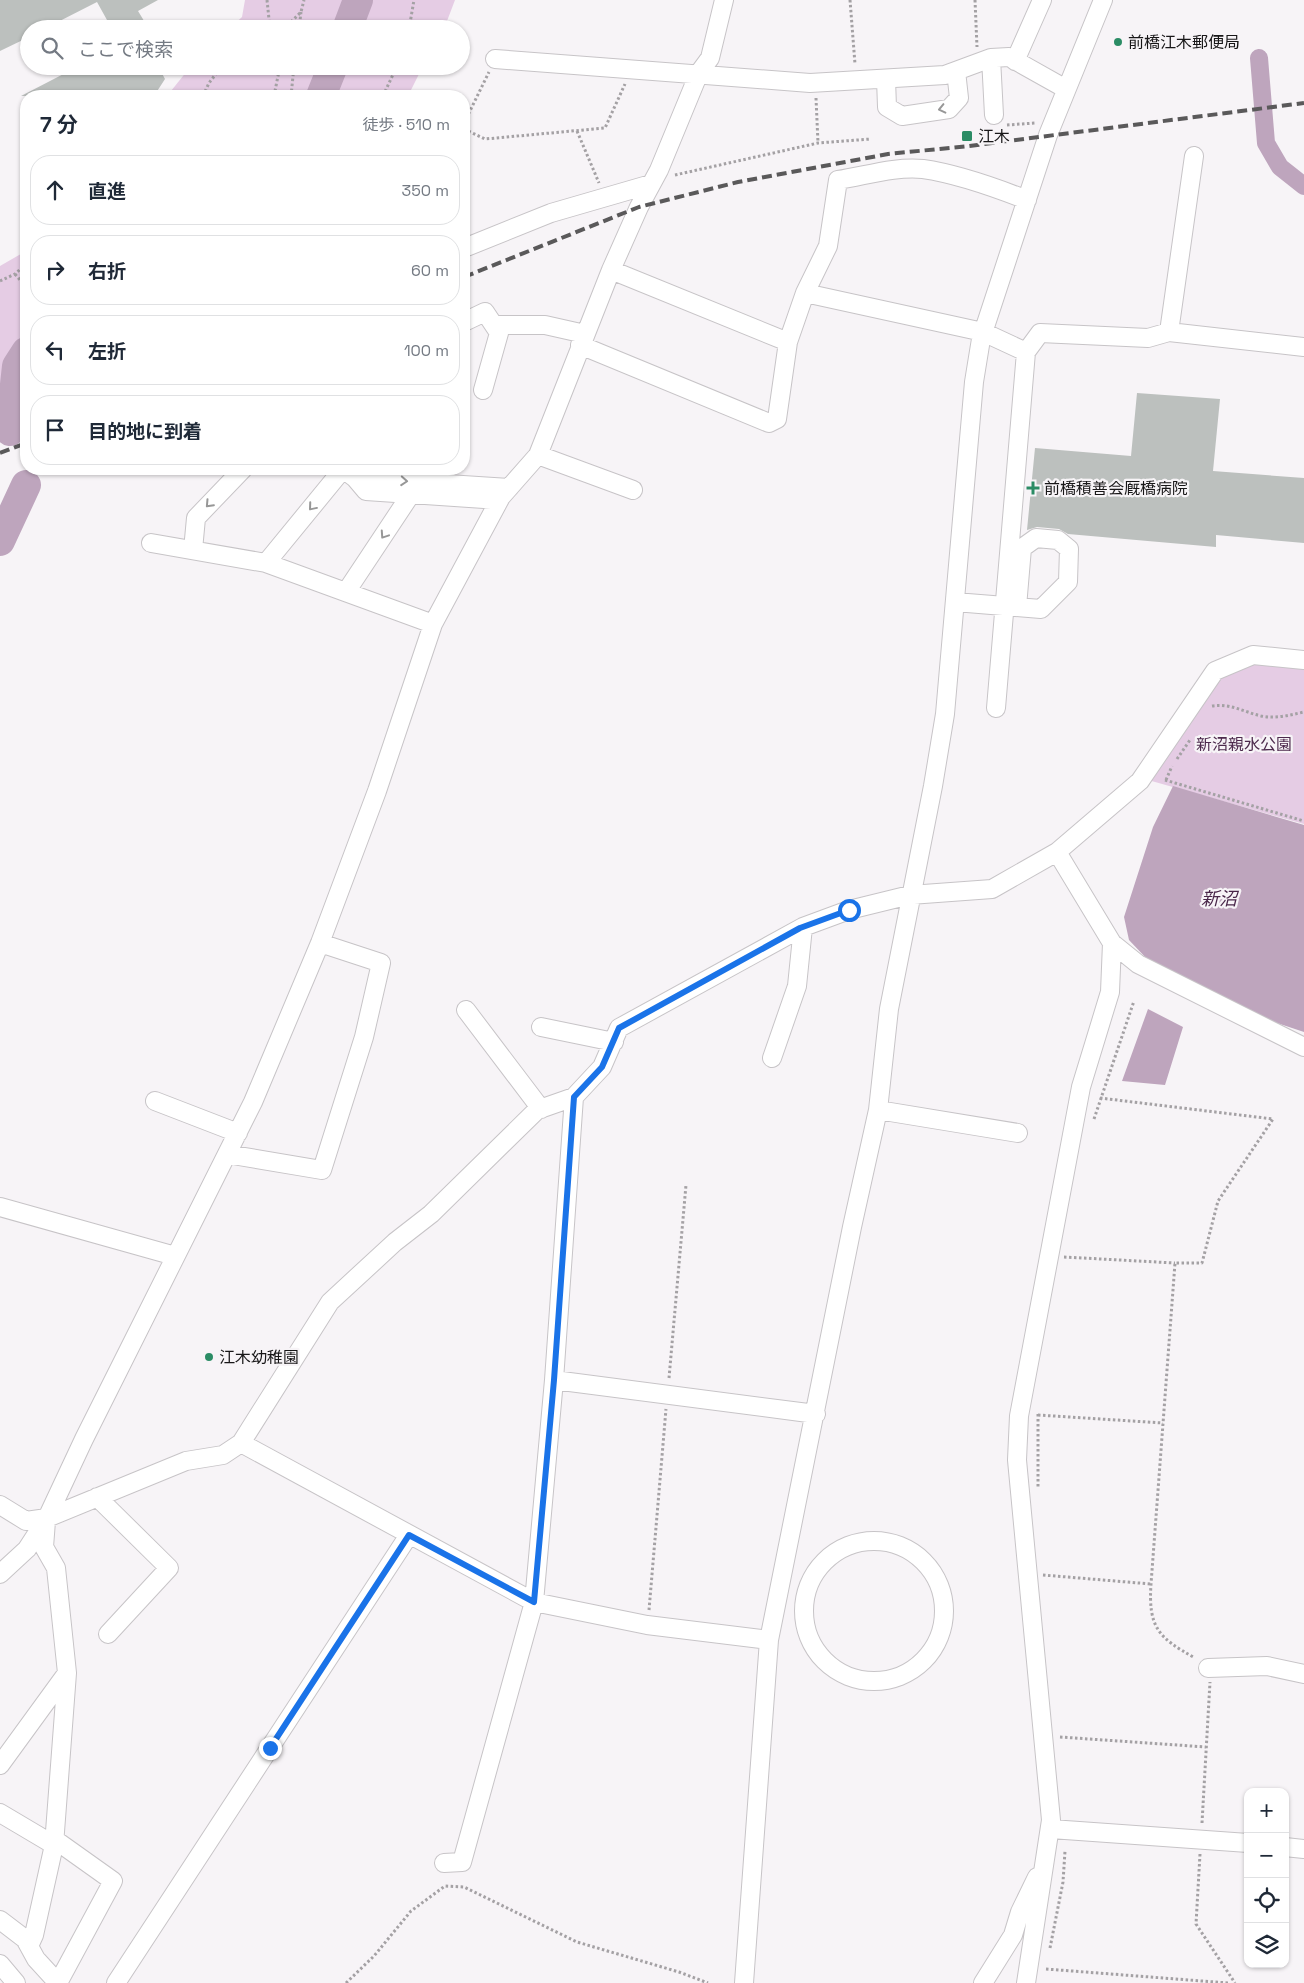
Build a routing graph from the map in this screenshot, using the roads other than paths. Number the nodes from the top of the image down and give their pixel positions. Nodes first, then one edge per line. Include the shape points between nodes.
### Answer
1 (724, 0) edge
2 (1042, 0) edge
3 (1103, 0) edge
4 (495, 59) road end
5 (984, 60) junction
6 (1015, 61) junction
7 (956, 71) junction
8 (699, 73) junction
9 (886, 79) junction
10 (1066, 89) junction
11 (999, 120) road end
12 (1194, 156) dead end
13 (653, 182) junction
14 (1027, 200) junction
15 (470, 246) edge
16 (610, 270) junction
17 (805, 293) junction
18 (470, 319) edge
19 (495, 325) junction
20 (983, 332) junction
21 (1169, 332) junction
22 (583, 340) junction
23 (788, 342) junction
24 (1304, 347) edge
25 (1026, 352) junction
26 (483, 390) dead end
27 (538, 454) junction
28 (237, 475) edge
29 (345, 475) edge
30 (352, 475) edge
31 (376, 475) edge
32 (632, 490) dead end
33 (411, 494) junction
34 (504, 494) junction
35 (151, 543) dead end
36 (193, 550) junction
37 (266, 563) junction
38 (346, 592) junction
39 (955, 602) junction
40 (1011, 607) junction
41 (433, 624) junction
42 (1304, 660) edge
43 (996, 708) dead end
44 (1057, 852) junction
45 (910, 895) junction
46 (803, 927) junction
47 (320, 943) junction
48 (1112, 943) junction
49 (466, 1010) dead end
50 (541, 1027) dead end
51 (614, 1042) junction
52 (1304, 1047) edge
53 (772, 1058) dead end
54 (574, 1097) junction
55 (155, 1101) dead end
56 (541, 1109) junction
57 (878, 1110) junction
58 (238, 1133) junction
59 (1018, 1133) dead end
60 (227, 1154) junction
61 (0, 1207) edge
62 (175, 1256) junction
63 (554, 1380) junction
64 (816, 1414) junction
65 (241, 1443) junction
66 (97, 1497) junction
67 (0, 1505) edge
68 (46, 1518) junction
69 (409, 1535) junction
70 (0, 1574) edge
71 (780, 1588) junction
72 (806, 1594) junction
73 (534, 1602) junction
74 (108, 1634) dead end
75 (769, 1640) junction
76 (1208, 1668) road end
77 (66, 1673) junction
78 (1304, 1674) edge
79 (0, 1765) edge
80 (0, 1813) edge
81 (1058, 1829) junction
82 (54, 1842) junction
83 (1244, 1843) edge
84 (1289, 1847) edge
85 (1304, 1849) edge
86 (1045, 1858) junction
87 (444, 1863) dead end
88 (0, 1920) edge
89 (29, 1946) junction
90 (0, 1964) edge
91 (16, 1983) edge
92 (58, 1983) edge
93 (116, 1983) edge
94 (744, 1983) edge
95 (984, 1983) edge
96 (1026, 1983) edge

1 - 8 street via 710,58
2 - 6 street
3 - 10 street
4 - 8 street
5 - 6 street via 1009,57
5 - 7 street
5 - 11 street
6 - 10 street
7 - 9 street via 945,75
7 -> 9 street via 959,98 949,109 902,116 887,107
8 - 9 street via 815,83
8 - 13 street
10 - 14 street
12 - 21 street
13 - 15 street via 551,214
13 - 16 street
14 - 17 street via 981,183 922,169 838,180 828,246
14 - 20 street
16 - 22 street
16 - 23 street
17 - 20 street
17 - 23 street
18 - 19 street via 485,312
19 - 22 street via 545,325
19 - 26 street via 499,333
20 - 25 street
20 - 39 street via 974,382
21 - 24 street
21 - 25 street via 1148,338 1040,333
22 - 23 street via 769,422 777,419
22 - 27 street
25 - 40 street
27 - 32 street
27 - 34 street
28 -> 36 street via 196,518
29 -> 37 street
30 - 33 street via 366,491
31 -> 34 street
33 - 34 street
33 -> 38 street
34 - 41 street
35 - 36 street
36 - 37 street
37 - 38 street
38 - 41 street
39 - 40 street
39 - 45 street via 945,714
40 - 43 street
41 - 47 street via 377,791
42 - 44 street via 1253,655 1215,671 1140,781
44 - 45 street via 992,889
44 - 48 street
45 - 46 street via 849,910
45 - 57 street via 889,1009
46 - 51 street via 619,1028
46 - 53 street via 797,986
47 - 58 street
47 - 60 street via 381,963 364,1037 322,1170
48 - 52 street via 1138,964
48 - 81 street via 1110,992 1081,1087 1019,1416 1017,1460
49 - 56 street
50 - 51 street
51 - 54 street via 602,1067
54 - 56 street
54 - 63 street
55 - 58 street
56 - 65 street via 431,1214 395,1242 330,1302
57 - 59 street
57 - 64 street
58 - 60 street
60 - 62 street
61 - 62 street
62 - 68 street
63 - 64 street
63 - 73 street
64 - 71 street
65 - 66 street via 223,1455 186,1460
65 - 69 street
66 - 68 street
66 - 74 street via 169,1568
67 - 68 street via 26,1520
68 - 70 street via 27,1549
68 - 77 street via 44,1548 56,1568
69 - 73 street
69 - 93 street
71 - 72 street
71 - 75 street
72 - 72 street via 816,1571 832,1554 854,1543 878,1540 901,1546 922,1558 937,1577 944,1600 944,1624 935,1646 920,1665 901,1676 879,1681 857,1679 837,1670 820,1656 804,1616
73 - 75 street via 647,1625
73 - 87 street via 462,1862
75 - 94 street
76 - 78 street via 1267,1666
77 - 79 street
77 - 82 street
80 - 82 street
81 - 83 street
81 - 86 street
82 - 89 street
82 - 92 street via 113,1881
84 - 85 street
86 - 95 street via 1013,1934
86 - 96 street
88 - 89 street via 25,1938
89 - 92 street via 36,1959
90 - 91 street

